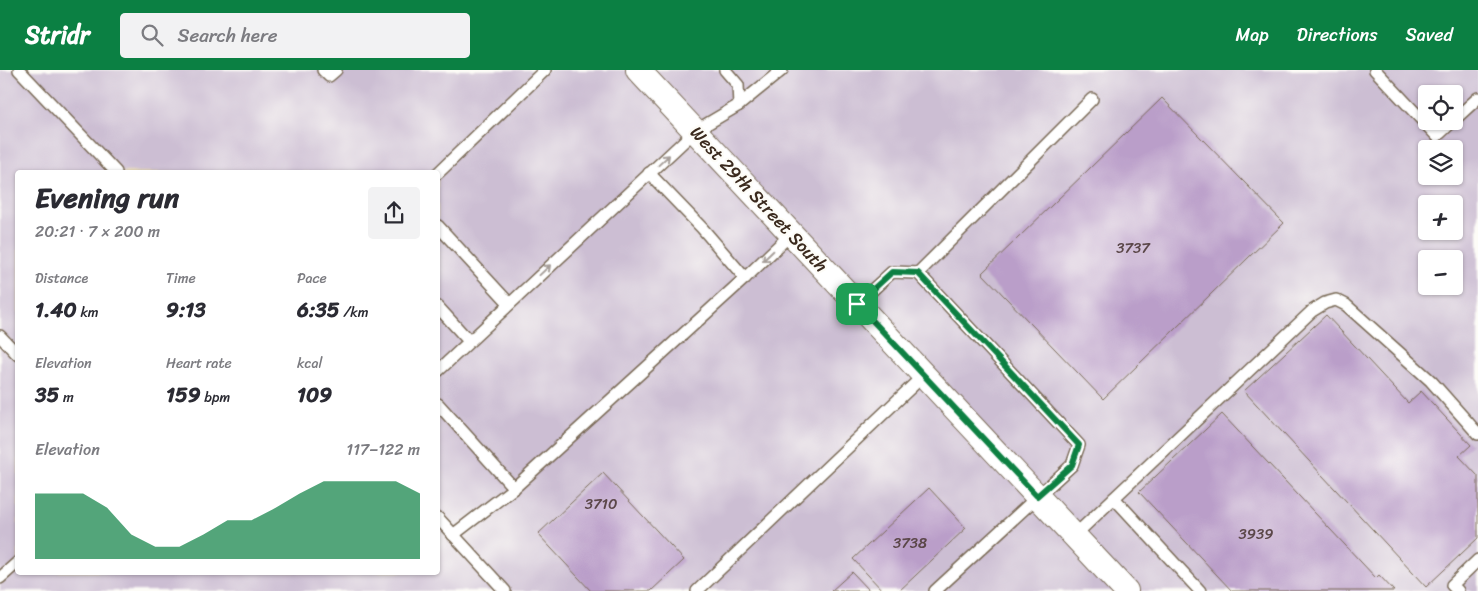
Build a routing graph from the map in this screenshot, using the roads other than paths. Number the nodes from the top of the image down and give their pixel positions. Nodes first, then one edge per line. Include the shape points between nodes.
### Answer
1 (20, 70) edge
2 (323, 70) edge
3 (336, 70) edge
4 (545, 70) edge
5 (638, 70) edge
6 (725, 70) edge
7 (782, 70) edge
8 (1375, 70) edge
9 (1478, 98) edge
10 (1092, 99) dead end
11 (739, 105) junction
12 (1463, 112) edge
13 (1418, 116) edge
14 (1431, 130) edge
15 (1443, 130) edge
16 (695, 131) junction
17 (114, 170) edge
18 (440, 170) edge
19 (649, 174) junction
20 (440, 228) edge
21 (791, 234) junction
22 (918, 273) junction
23 (745, 278) junction
24 (509, 303) junction
25 (857, 304) junction
26 (440, 309) edge
27 (0, 336) edge
28 (469, 341) junction
29 (15, 352) edge
30 (440, 368) edge
31 (924, 375) junction
32 (440, 406) edge
33 (1478, 434) edge
34 (514, 488) junction
35 (1037, 496) junction
36 (1114, 498) junction
37 (440, 520) edge
38 (453, 535) junction
39 (1074, 536) junction
40 (1478, 560) edge
41 (15, 565) edge
42 (0, 578) edge
43 (505, 591) edge
44 (697, 591) edge
45 (935, 591) edge
46 (1126, 591) edge
47 (1200, 591) edge
48 (1458, 591) edge

1 - 17 lane
2 - 3 lane via 329,76
4 - 18 lane
5 - 16 street, West 29th Street South
6 - 11 lane via 738,85
7 - 11 lane
8 - 13 lane
9 - 12 lane
10 - 22 lane
11 - 16 lane
14 - 15 lane via 1437,136
19 -> 16 lane
16 - 21 street, West 29th Street South
19 - 23 lane
24 -> 19 lane
20 - 24 lane
21 -> 23 lane
21 - 25 street, West 29th Street South
22 - 25 lane via 892,272
22 - 35 lane via 1079,445 1072,465
23 - 34 lane
24 - 28 lane
25 - 31 street, West 29th Street South
26 - 28 lane
27 - 29 lane
28 - 30 lane
31 - 35 street, West 29th Street South
31 - 44 lane
32 - 34 lane
33 - 36 lane via 1431,381 1346,304 1336,300 1312,311
34 - 38 lane
35 - 39 street, West 29th Street South
35 - 45 lane
36 - 39 lane
36 - 47 lane
37 - 38 lane
38 - 43 lane
39 - 46 street, West 29th Street South
40 - 48 lane via 1452,585
41 - 42 lane

